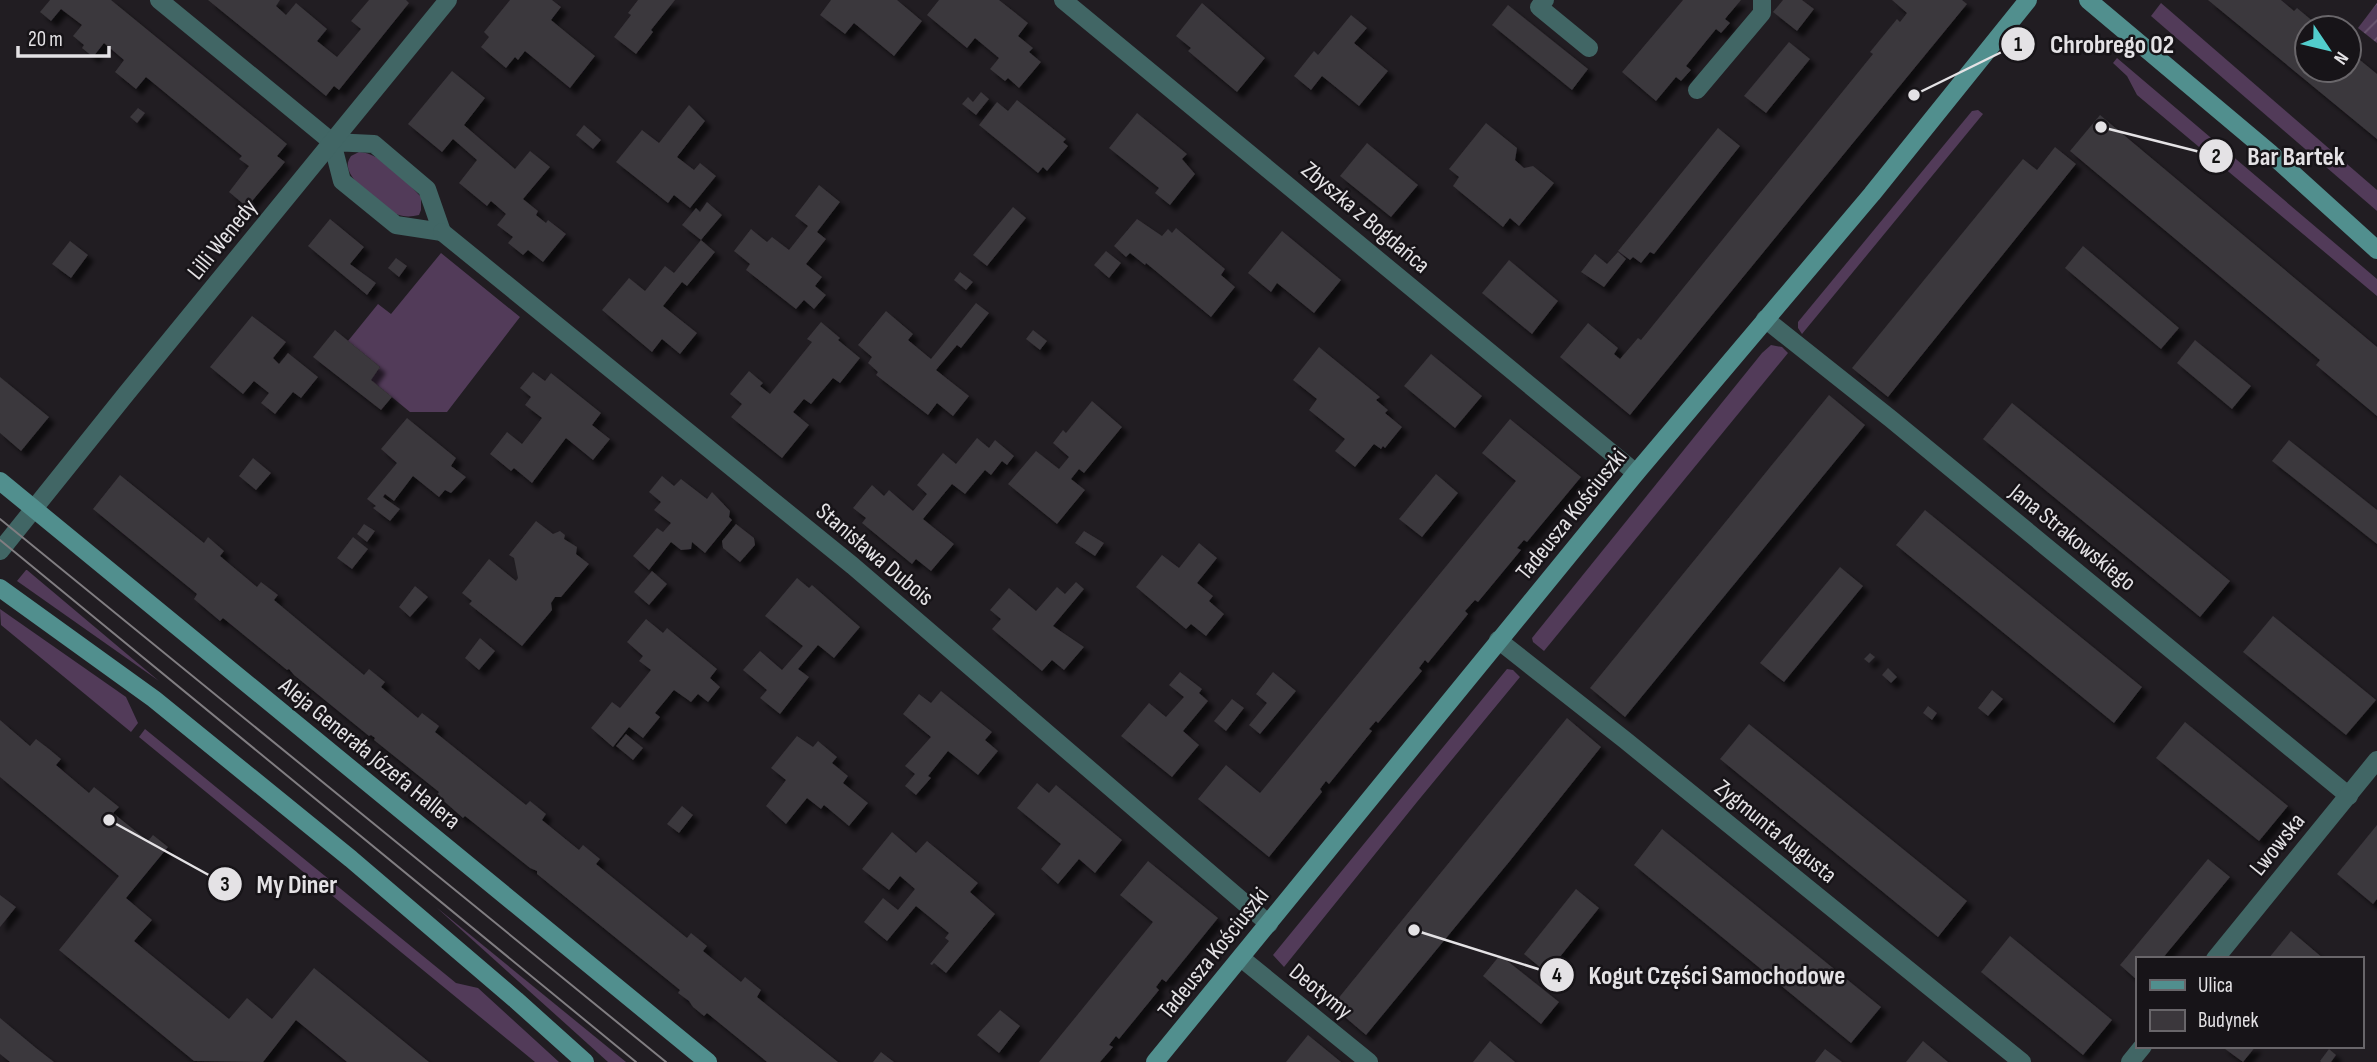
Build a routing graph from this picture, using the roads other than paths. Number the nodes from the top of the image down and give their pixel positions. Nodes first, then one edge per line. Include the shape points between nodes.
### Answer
1 (159, 0) edge
2 (448, 0) edge
3 (1063, 0) edge
4 (1545, 0) edge
5 (1762, 0) edge
6 (2028, 0) edge
7 (2088, 0) edge
8 (1589, 48) dead end
9 (1697, 90) dead end
10 (332, 142) junction
11 (442, 232) junction
12 (2377, 250) edge
13 (1765, 318) junction
14 (1636, 473) junction
15 (0, 481) edge
16 (34, 510) junction
17 (0, 551) edge
18 (0, 588) edge
19 (1498, 640) junction
20 (2377, 760) edge
21 (2348, 796) junction
22 (1269, 924) junction
23 (2217, 957) edge
24 (1241, 958) junction
25 (2141, 1048) edge
26 (585, 1062) edge
27 (708, 1062) edge
28 (1155, 1062) edge
29 (1369, 1062) edge
30 (2022, 1062) edge
31 (2130, 1062) edge

1 - 10 street
2 - 10 street, Lilli Wenedy
3 - 14 street, Zbyszka z Bogdańca
4 - 8 street via 1539,7
5 - 9 street via 1762,13
6 - 13 street, Tadeusza Kościuszki
7 - 12 street
10 - 11 street via 342,181 396,225
10 - 11 street via 374,144 427,189
10 - 16 street, Lilli Wenedy
11 - 22 street, Stanisława Dubois via 853,566
13 - 14 street, Tadeusza Kościuszki
13 - 21 street, Jana Strakowskiego
14 - 19 street, Tadeusza Kościuszki
15 - 16 street, Aleja Generała Józefa Hallera
16 - 17 street, Lilli Wenedy
16 - 27 street, Aleja Generała Józefa Hallera
18 - 26 street via 154,699 361,867
19 - 22 street, Tadeusza Kościuszki
19 - 30 street, Zygmunta Augusta
20 - 21 street, Lwowska
21 - 23 street, Lwowska
22 - 24 street, Tadeusza Kościuszki
24 - 28 street, Tadeusza Kościuszki
24 - 29 street, Deotymy
25 - 31 street

